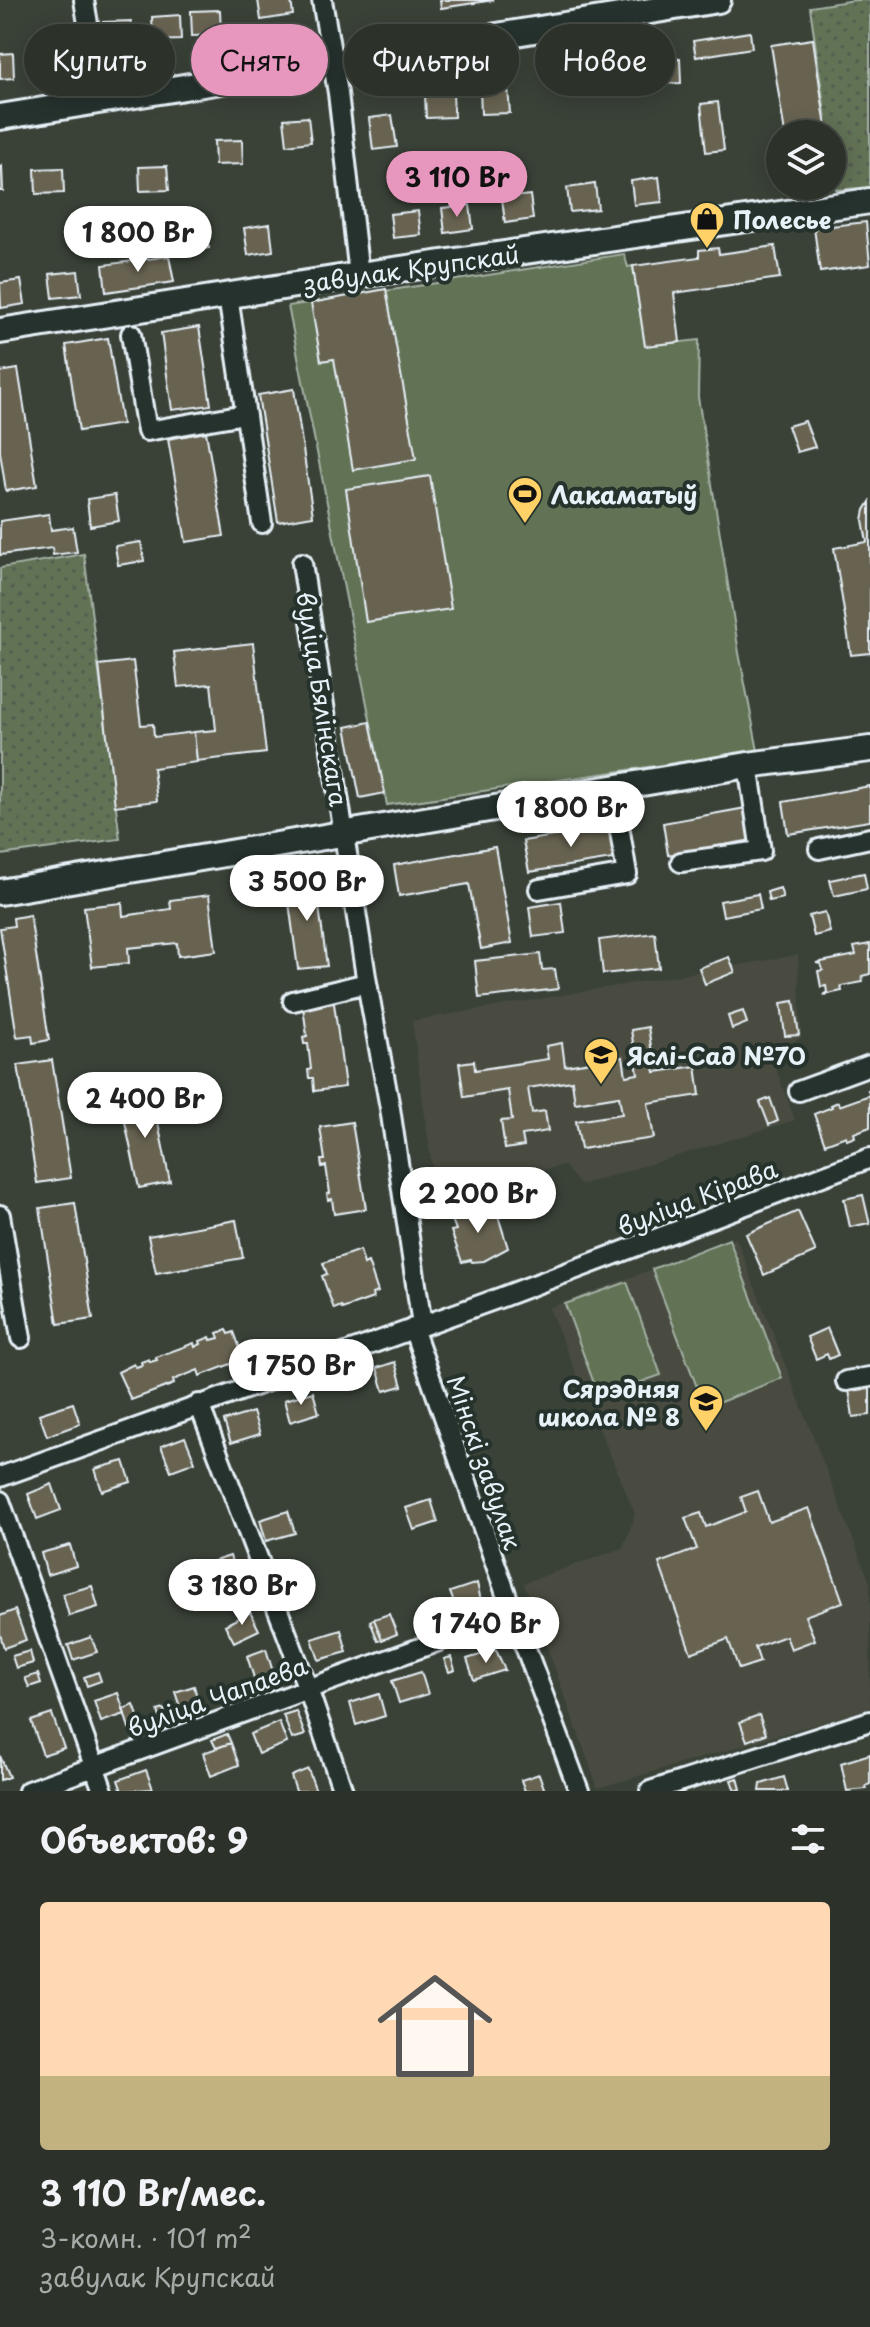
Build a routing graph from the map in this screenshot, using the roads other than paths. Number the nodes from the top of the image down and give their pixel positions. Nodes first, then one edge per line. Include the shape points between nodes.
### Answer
1 (84, 0) edge
2 (322, 0) edge
3 (718, 0) edge
4 (659, 5) edge
5 (333, 64) junction
6 (101, 101) junction
7 (0, 117) edge
8 (870, 201) edge
9 (359, 275) junction
10 (228, 296) junction
11 (0, 331) edge
12 (131, 334) dead end
13 (245, 414) junction
14 (262, 523) dead end
15 (302, 563) dead end
16 (870, 749) edge
17 (748, 765) junction
18 (613, 789) junction
19 (344, 835) junction
20 (870, 838) edge
21 (819, 849) dead end
22 (681, 862) dead end
23 (539, 889) dead end
24 (0, 892) edge
25 (367, 983) junction
26 (293, 1001) dead end
27 (870, 1065) edge
28 (799, 1091) dead end
29 (870, 1158) edge
30 (0, 1215) edge
31 (417, 1327) junction
32 (21, 1338) dead end
33 (870, 1377) edge
34 (846, 1381) dead end
35 (199, 1404) junction
36 (0, 1477) edge
37 (0, 1501) edge
38 (513, 1614) junction
39 (308, 1689) junction
40 (870, 1721) edge
41 (95, 1767) junction
42 (28, 1791) edge
43 (103, 1791) edge
44 (343, 1791) edge
45 (579, 1791) edge
46 (650, 1791) edge

1 - 6 street
2 - 5 street
3 - 4 main road
4 - 5 main road
5 - 6 main road
5 - 9 street
6 - 7 main road
8 - 9 main road, завулак Крупскай
9 - 10 main road, завулак Крупскай
10 - 11 main road, завулак Крупскай
10 - 13 street
12 - 13 street via 147,431
13 - 14 street
15 - 19 street, вуліца Бялінскага
16 - 17 main road, вуліца Бялінскага
17 - 18 main road, вуліца Бялінскага
17 - 22 street via 761,851
18 - 19 main road, вуліца Бялінскага
18 - 23 street via 627,874
19 - 24 main road, вуліца Бялінскага
19 - 25 street, вуліца Бялінскага
20 - 21 street
25 - 26 street
25 - 31 street, вуліца Бялінскага via 390,1108
27 - 28 street
29 - 31 street, вуліца Кірава
30 - 32 street
31 - 35 street, вуліца Кірава
31 - 38 street, Мінскі завулак
33 - 34 street
35 - 36 street, вуліца Кірава
35 - 39 street
37 - 41 street
38 - 39 street, вуліца Чапаева
38 - 45 street, Мінскі завулак
39 - 41 street, вуліца Чапаева
39 - 44 street
40 - 46 street
41 - 42 street, вуліца Чапаева
41 - 43 street

